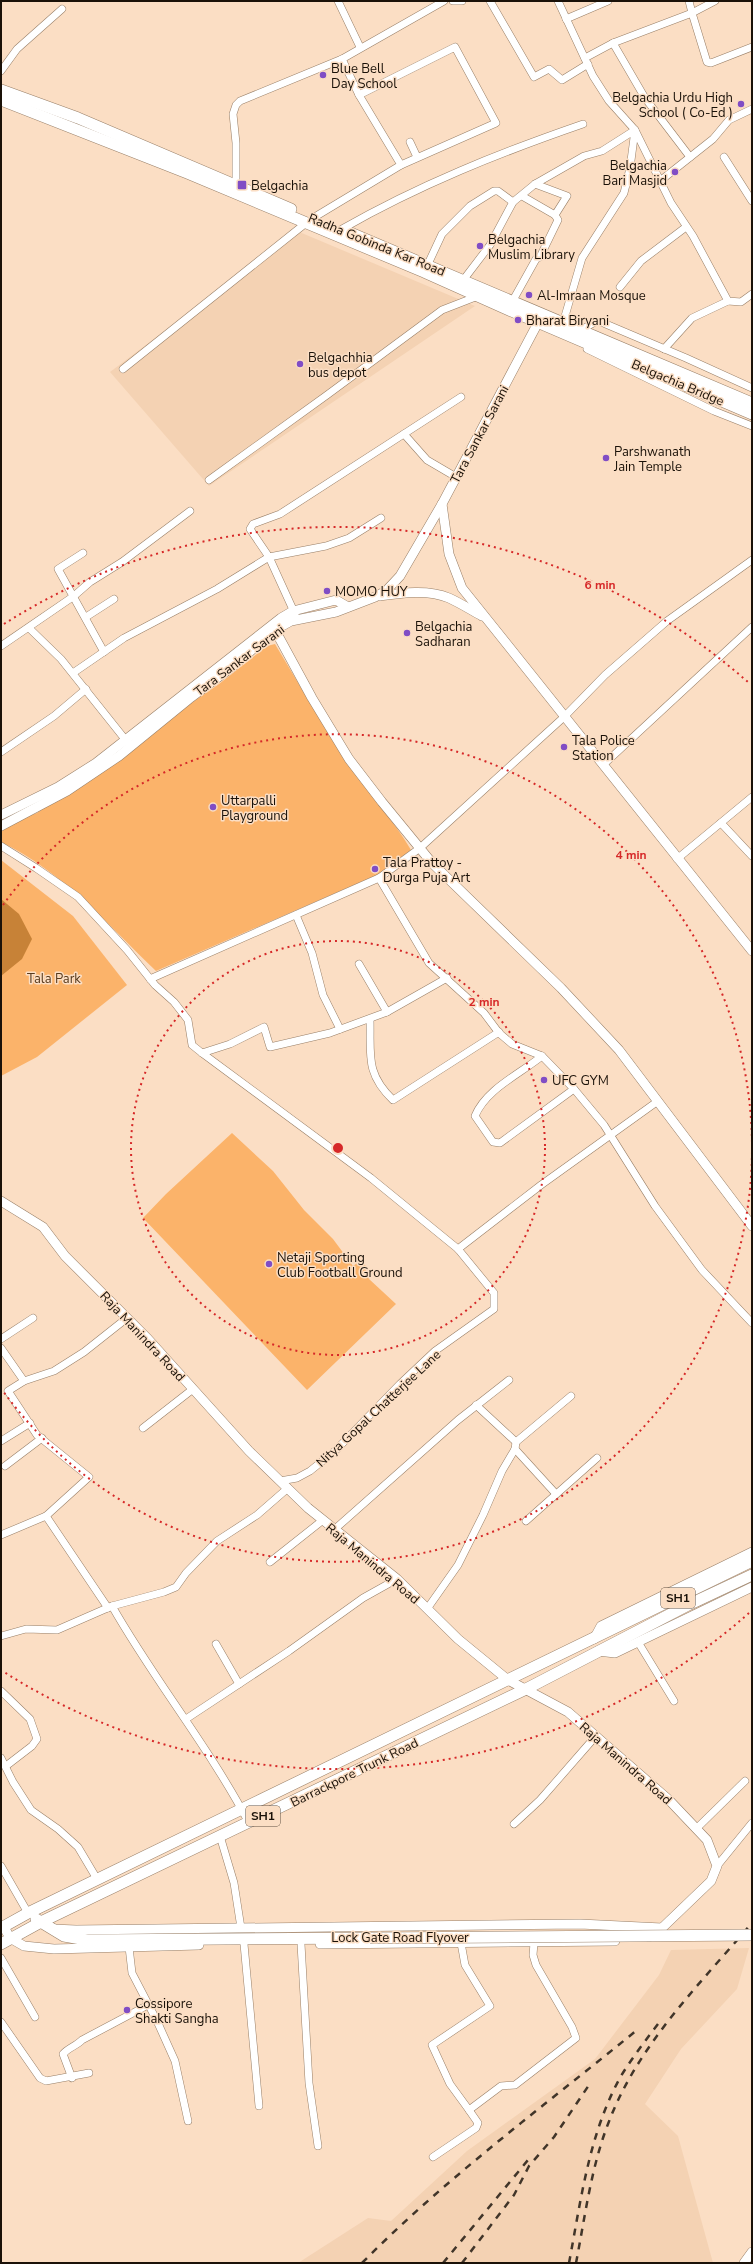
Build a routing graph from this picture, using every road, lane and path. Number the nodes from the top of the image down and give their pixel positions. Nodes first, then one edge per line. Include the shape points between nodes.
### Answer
1 (338, 1) edge
2 (444, 1) edge
3 (453, 1) edge
4 (462, 1) edge
5 (490, 1) edge
6 (558, 1) edge
7 (608, 1) edge
8 (688, 1) edge
9 (715, 1) edge
10 (62, 9) dead end
11 (692, 13) junction
12 (566, 19) junction
13 (613, 43) junction
14 (752, 46) edge
15 (360, 47) junction
16 (342, 59) junction
17 (586, 61) junction
18 (1, 71) edge
19 (1, 90) edge
20 (359, 95) junction
21 (1, 100) edge
22 (751, 111) edge
23 (583, 124) dead end
24 (635, 130) junction
25 (410, 142) dead end
26 (417, 157) junction
27 (690, 157) junction
28 (724, 157) dead end
29 (401, 165) junction
30 (660, 181) junction
31 (535, 184) junction
32 (236, 190) junction
33 (522, 196) junction
34 (752, 201) edge
35 (513, 202) junction
36 (555, 215) junction
37 (310, 220) junction
38 (686, 227) junction
39 (342, 229) junction
40 (428, 264) junction
41 (461, 284) junction
42 (620, 287) dead end
43 (480, 293) junction
44 (752, 294) edge
45 (728, 301) junction
46 (512, 302) junction
47 (540, 318) junction
48 (561, 327) junction
49 (581, 330) junction
50 (606, 346) junction
51 (664, 349) junction
52 (123, 369) dead end
53 (752, 388) edge
54 (461, 397) dead end
55 (752, 403) edge
56 (752, 414) edge
57 (751, 424) edge
58 (404, 434) junction
59 (456, 477) junction
60 (209, 480) dead end
61 (442, 504) junction
62 (190, 511) dead end
63 (381, 518) dead end
64 (83, 553) dead end
65 (269, 557) junction
66 (752, 560) edge
67 (74, 596) junction
68 (375, 597) junction
69 (114, 598) dead end
70 (348, 607) junction
71 (293, 611) junction
72 (86, 617) junction
73 (487, 619) junction
74 (297, 620) junction
75 (752, 627) edge
76 (28, 628) junction
77 (275, 630) junction
78 (1, 646) edge
79 (104, 652) junction
80 (73, 673) junction
81 (86, 689) junction
82 (564, 717) junction
83 (129, 744) junction
84 (1, 752) edge
85 (603, 765) junction
86 (752, 797) edge
87 (1, 815) edge
88 (721, 823) junction
89 (1, 826) edge
90 (1, 846) edge
91 (420, 848) junction
92 (752, 856) edge
93 (677, 859) junction
94 (379, 878) junction
95 (296, 914) junction
96 (752, 951) edge
97 (359, 964) dead end
98 (447, 978) junction
99 (150, 979) junction
100 (387, 1012) junction
101 (370, 1019) junction
102 (340, 1029) junction
103 (499, 1032) junction
104 (202, 1053) junction
105 (542, 1056) junction
106 (574, 1089) junction
107 (658, 1101) junction
108 (610, 1135) junction
109 (1, 1201) edge
110 (752, 1226) edge
111 (458, 1249) junction
112 (33, 1318) dead end
113 (127, 1318) junction
114 (752, 1323) edge
115 (1, 1339) edge
116 (1, 1348) edge
117 (509, 1380) dead end
118 (24, 1381) junction
119 (193, 1389) junction
120 (571, 1396) dead end
121 (476, 1405) junction
122 (30, 1423) junction
123 (143, 1428) dead end
124 (42, 1438) junction
125 (1, 1441) edge
126 (516, 1446) junction
127 (597, 1458) dead end
128 (5, 1466) dead end
129 (280, 1481) junction
130 (288, 1488) junction
131 (556, 1494) junction
132 (46, 1516) junction
133 (323, 1520) junction
134 (526, 1521) dead end
135 (335, 1530) junction
136 (1, 1534) edge
137 (752, 1552) edge
138 (752, 1561) edge
139 (270, 1562) dead end
140 (752, 1575) edge
141 (397, 1579) junction
142 (751, 1590) edge
143 (110, 1607) junction
144 (427, 1609) junction
145 (1, 1636) edge
146 (594, 1639) junction
147 (638, 1642) junction
148 (216, 1644) dead end
149 (598, 1651) junction
150 (508, 1680) junction
151 (239, 1684) junction
152 (526, 1689) junction
153 (1, 1690) edge
154 (674, 1701) dead end
155 (186, 1719) junction
156 (595, 1736) junction
157 (1, 1758) edge
158 (6, 1766) junction
159 (745, 1781) dead end
160 (242, 1809) junction
161 (249, 1823) junction
162 (752, 1823) edge
163 (514, 1824) dead end
164 (696, 1829) junction
165 (220, 1836) junction
166 (1, 1866) edge
167 (717, 1866) junction
168 (97, 1879) junction
169 (28, 1913) junction
170 (41, 1922) junction
171 (2, 1927) edge
172 (241, 1928) junction
173 (662, 1928) junction
174 (51, 1929) junction
175 (752, 1935) edge
176 (6, 1941) edge
177 (461, 1943) junction
178 (534, 1943) junction
179 (244, 1944) junction
180 (302, 1944) junction
181 (128, 1946) junction
182 (1, 1958) edge
183 (148, 2005) junction
184 (35, 2018) dead end
185 (1, 2022) edge
186 (89, 2073) dead end
187 (72, 2078) junction
188 (259, 2106) dead end
189 (469, 2110) junction
190 (188, 2121) dead end
191 (318, 2146) dead end
192 (433, 2157) dead end
193 (752, 2252) edge
194 (744, 2263) edge

1 - 15 street
2 - 15 street
3 - 4 street
5 - 17 street via 534,77 548,69 562,80
6 - 12 street
7 - 12 street
8 - 11 street
9 - 11 street
10 - 18 street via 17,50
11 - 13 street
11 - 14 street via 707,62 711,63
12 - 17 street
13 - 17 street
13 - 27 street via 645,98
15 - 16 street
16 - 20 street
16 - 32 street via 246,98 236,105 233,114
17 - 24 street via 609,101
19 - 32 main road via 78,118
20 - 26 street via 455,47 496,123
20 - 29 street
21 - 32 main road
22 - 27 street via 729,120 713,140
23 - 39 street via 480,161 378,208
24 - 30 street
24 - 31 street via 602,152 584,156
24 - 48 street via 624,193 582,258
25 - 26 street
26 - 29 street
27 - 30 street
28 - 34 street
29 - 37 street
30 - 38 street
31 - 33 street
31 - 36 street via 567,196
32 - 37 main road
33 - 35 street
33 - 36 street
35 - 40 street via 494,190 470,206 442,234
35 - 41 street via 490,245
36 - 46 street via 558,220 540,257 536,259
37 - 39 main road, Radha Gobinda Kar Road
37 - 41 main road
37 - 52 street
38 - 42 street via 641,261
38 - 45 street
39 - 40 main road, Radha Gobinda Kar Road
40 - 41 main road, Radha Gobinda Kar Road
41 - 43 main road
43 - 46 main road
43 - 47 main road
43 - 60 street via 442,310
44 - 45 street via 741,302
45 - 51 street via 692,318
46 - 47 main road
47 - 48 main road
47 - 59 street, Tara Sankar Sarani
48 - 49 main road
48 - 50 main road
48 - 57 street via 581,346 714,411
49 - 50 main road
49 - 51 street via 595,322 601,322
50 - 55 main road
50 - 56 main road, Belgachia Bridge
51 - 53 street
54 - 58 street
58 - 59 street via 427,460
58 - 65 street via 280,514 250,527
59 - 61 street, Tara Sankar Sarani
61 - 68 street, Tara Sankar Sarani via 400,576 386,591
61 - 73 street via 451,561 462,588
62 - 67 street
63 - 65 street via 349,538 326,546
64 - 67 street via 58,569
65 - 71 street
65 - 79 street via 218,589 124,638
66 - 82 street via 667,621 605,675
67 - 72 street
67 - 76 street
68 - 70 street, Tara Sankar Sarani
68 - 73 street via 424,593 448,598
69 - 72 street
70 - 71 street via 336,600
70 - 74 street, Tara Sankar Sarani
71 - 74 street
71 - 83 street via 227,659
72 - 79 street
73 - 82 street
74 - 77 street, Tara Sankar Sarani
75 - 85 street
76 - 78 street
76 - 80 street
77 - 83 street, Tara Sankar Sarani via 232,668
77 - 91 street via 349,759
79 - 80 street
80 - 81 street
81 - 83 street
81 - 84 street via 54,716
82 - 85 street
82 - 91 street
83 - 87 street via 58,787
83 - 89 street, Tara Sankar Sarani via 67,791
85 - 93 street
86 - 88 street
88 - 92 street
88 - 93 street
90 - 99 street, Nitya Gopal Chatterjee Lane via 78,897
91 - 94 street
91 - 107 street via 432,863 561,988 619,1050
93 - 96 street
94 - 95 street
94 - 98 street via 429,963
95 - 99 street
95 - 102 street via 312,953 323,995
97 - 100 street
98 - 100 street
98 - 103 street via 484,1013
99 - 104 street, Nitya Gopal Chatterjee Lane via 188,1020 192,1045
100 - 101 street
101 - 102 street
101 - 103 street via 371,1068 374,1078 393,1100
102 - 104 street via 270,1047 264,1027 230,1044
103 - 105 street via 512,1044
104 - 111 street, Nitya Gopal Chatterjee Lane via 371,1178
105 - 106 street
105 - 106 street via 495,1091 477,1110 475,1116 493,1142 500,1144
106 - 108 street
107 - 108 street
107 - 110 street
108 - 111 street
108 - 114 street via 655,1206 702,1270
109 - 113 street, Raja Manindra Road via 43,1227 66,1256
111 - 129 street, Nitya Gopal Chatterjee Lane via 494,1293 494,1309 435,1351 336,1450 310,1471 297,1478
112 - 115 street
113 - 118 street via 84,1352 54,1371
113 - 119 street, Raja Manindra Road
116 - 118 street
117 - 121 street
118 - 122 street via 8,1391
119 - 123 street
119 - 129 street, Raja Manindra Road
120 - 126 street
121 - 126 street
121 - 135 street
122 - 124 street
122 - 125 street
124 - 128 street
124 - 132 street via 89,1477
126 - 131 street
126 - 144 street via 458,1565
127 - 131 street
129 - 130 street, Raja Manindra Road
130 - 133 street, Raja Manindra Road
130 - 143 street via 257,1515 217,1541 176,1587
131 - 134 street
132 - 136 street
132 - 143 street
133 - 135 street, Raja Manindra Road
133 - 139 street
135 - 141 street, Raja Manindra Road
137 - 146 street via 601,1626
138 - 146 main road, SH1
140 - 149 main road, Barrackpore Trunk Road
141 - 144 street, Raja Manindra Road
141 - 151 street via 362,1598
142 - 147 street
143 - 145 street via 57,1630 26,1629
143 - 155 street
144 - 150 street, Raja Manindra Road via 458,1639
146 - 150 main road, Barrackpore Trunk Road / SH1
147 - 149 street via 615,1652
147 - 154 street
148 - 151 street
149 - 152 main road, Barrackpore Trunk Road / SH1
150 - 152 street, Raja Manindra Road
150 - 160 main road, Barrackpore Trunk Road / SH1
151 - 155 street
152 - 156 street, Raja Manindra Road via 568,1712
152 - 161 main road, Barrackpore Trunk Road / SH1
153 - 158 street via 30,1719 37,1739
155 - 160 street
156 - 163 street via 540,1800
156 - 164 street, Raja Manindra Road via 669,1800
157 - 158 street
158 - 168 street via 31,1810 78,1847
159 - 164 street
160 - 161 street
160 - 168 main road, Barrackpore Trunk Road / SH1
161 - 165 main road, Barrackpore Trunk Road / SH1
162 - 167 street
164 - 167 street, Raja Manindra Road via 707,1840
165 - 170 main road, Barrackpore Trunk Road / SH1
165 - 172 street via 234,1883
166 - 169 street
167 - 173 street via 711,1881
168 - 169 main road, Barrackpore Trunk Road / SH1
169 - 170 main road, Lock Gate Road Flyover
169 - 171 main road, Barrackpore Trunk Road / SH1
170 - 174 main road, Lock Gate Road Flyover
170 - 176 main road, Barrackpore Trunk Road / SH1
171 - 176 street
172 - 173 street via 580,1924
172 - 174 street
173 - 178 street via 644,1941
174 - 175 main road, Lock Gate Road Flyover, bridge via 73,1939 87,1940
176 - 181 street via 47,1948
177 - 178 street
177 - 180 street
177 - 189 street via 465,1964 490,2006 432,2045 450,2084
178 - 189 street via 536,1965 572,2026 576,2038 515,2085 501,2086
179 - 180 street
179 - 181 street
179 - 188 street
180 - 191 street via 309,2076
181 - 183 street via 132,1973
182 - 184 street
183 - 187 street via 66,2051 63,2054 64,2059
183 - 190 street via 175,2061
185 - 187 street via 40,2078 46,2081
186 - 187 street
189 - 192 street via 478,2123 476,2128
193 - 194 street

